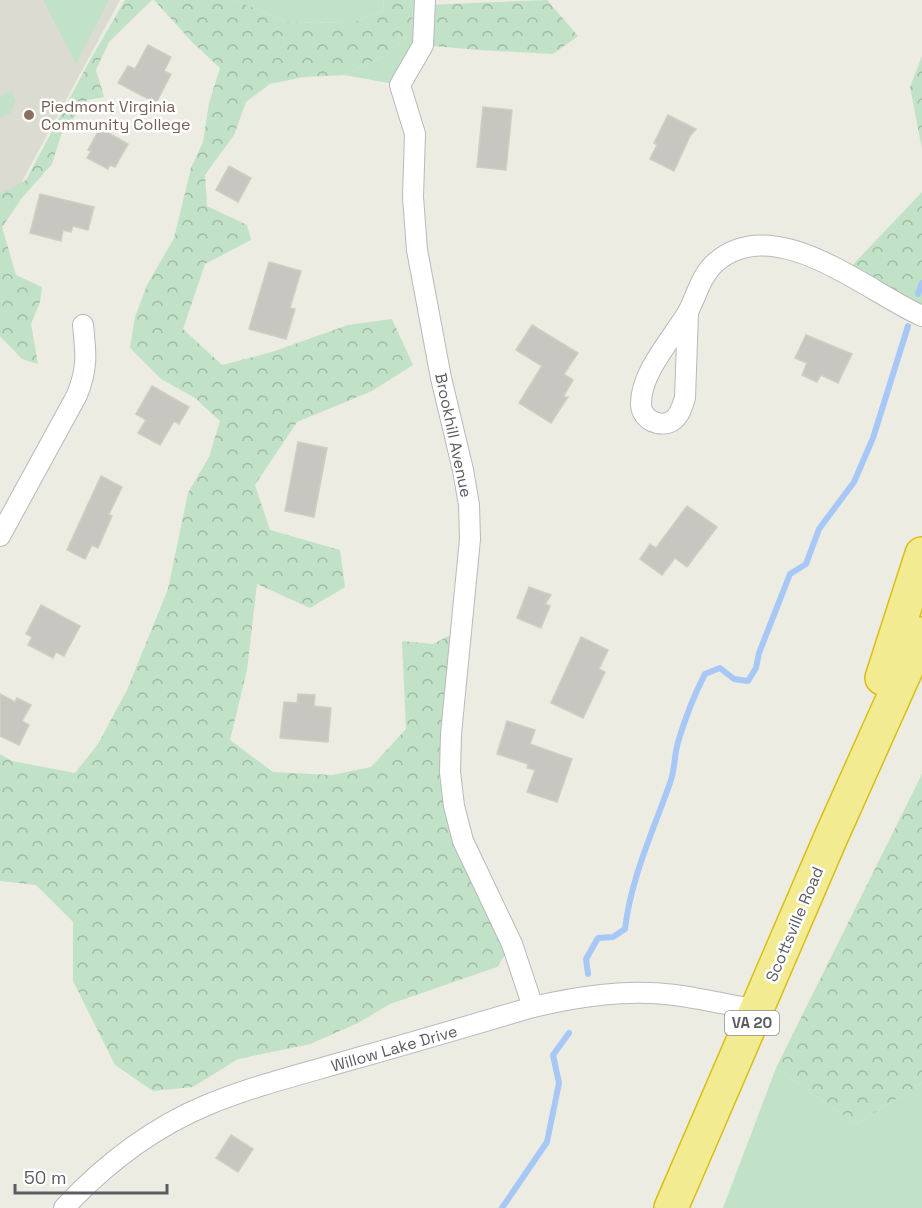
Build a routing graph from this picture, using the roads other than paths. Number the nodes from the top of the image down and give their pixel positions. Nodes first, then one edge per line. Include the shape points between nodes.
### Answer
1 (425, 0) edge
2 (688, 313) junction
3 (922, 316) edge
4 (83, 325) dead end
5 (0, 536) edge
6 (922, 554) edge
7 (922, 633) edge
8 (831, 837) junction
9 (533, 1007) junction
10 (758, 1010) junction
11 (64, 1208) edge
12 (671, 1208) edge

1 - 9 street, Brookhill Avenue via 423,45 400,86 415,134 413,197 417,250 469,505 470,539 450,772 464,841 512,944
2 - 2 street via 641,393 641,409 653,422 673,420 685,398
2 - 3 street via 704,276 715,263 729,253 758,245 797,251
4 - 5 street via 85,375
6 - 8 highway, Scottsville Road / VA 20
7 - 8 highway, Scottsville Road / VA 20
8 - 10 highway, Scottsville Road / VA 20
9 - 10 street, Willow Lake Drive via 576,998 642,993
9 - 11 street, Willow Lake Drive via 207,1105 136,1144
10 - 12 highway, Scottsville Road / VA 20

